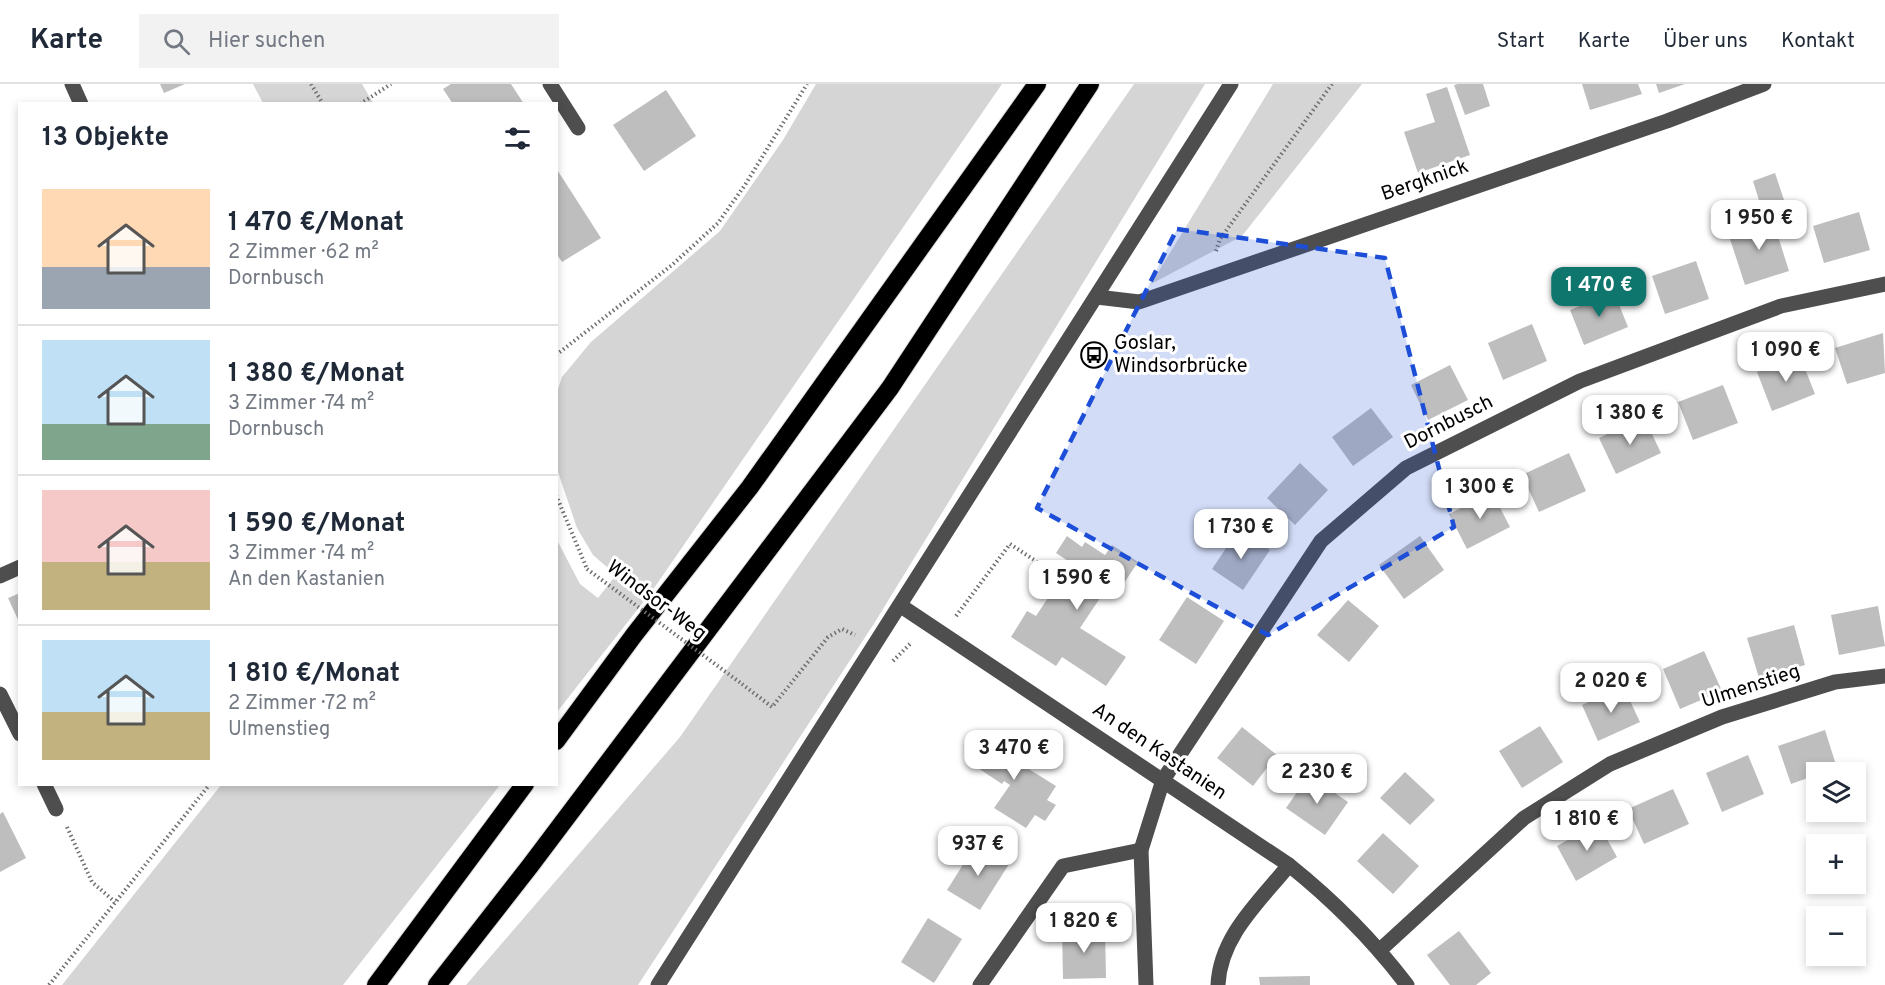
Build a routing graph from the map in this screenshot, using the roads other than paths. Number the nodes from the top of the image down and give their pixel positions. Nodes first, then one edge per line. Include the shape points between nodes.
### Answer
1 (72, 84) edge
2 (550, 84) edge
3 (1037, 84) edge
4 (1090, 84) edge
5 (1231, 84) edge
6 (1764, 84) edge
7 (80, 102) edge
8 (578, 128) dead end
9 (1885, 284) edge
10 (1097, 297) junction
11 (18, 568) edge
12 (0, 576) edge
13 (901, 606) junction
14 (1885, 676) edge
15 (0, 694) edge
16 (18, 730) edge
17 (558, 738) edge
18 (1163, 780) junction
19 (45, 786) edge
20 (524, 786) edge
21 (56, 809) road end
22 (1141, 850) junction
23 (1289, 865) junction
24 (1380, 950) junction
25 (376, 985) edge
26 (437, 985) edge
27 (658, 985) edge
28 (980, 985) edge
29 (1146, 985) edge
30 (1218, 985) edge
31 (1407, 985) edge

1 - 7 street
2 - 8 street
3 - 17 highway via 750,487
4 - 26 highway via 890,388
5 - 10 street
6 - 10 street, Bergknick via 1139,302
9 - 18 street, Dornbusch via 1781,306 1580,381 1406,468 1321,541
10 - 13 street
11 - 12 street
13 - 18 street, An den Kastanien
13 - 27 street
14 - 24 street, Ulmenstieg via 1835,682 1722,717 1610,764 1524,818
15 - 16 street
18 - 22 street, Dornbusch
18 - 23 street, An den Kastanien
19 - 21 street
20 - 25 highway
22 - 28 street via 1063,866
22 - 29 street, Dornbusch
23 - 24 street, An den Kastanien via 1329,896
23 - 30 street via 1235,931 1223,956
24 - 31 street, An den Kastanien

